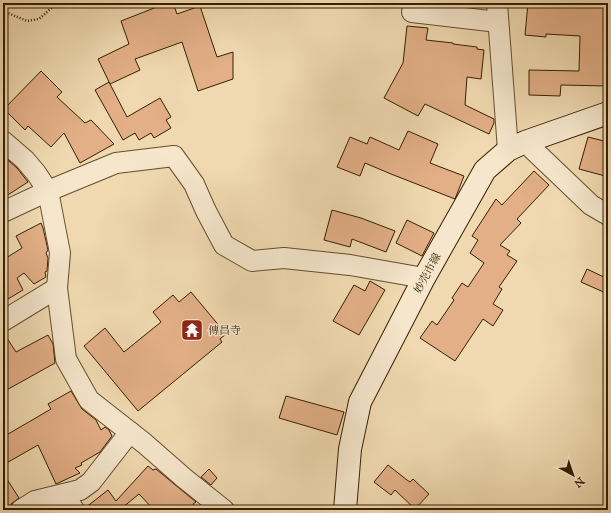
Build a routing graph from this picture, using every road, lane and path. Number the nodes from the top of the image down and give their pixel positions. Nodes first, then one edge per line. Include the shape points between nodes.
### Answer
1 (57, 3) edge
2 (3, 11) edge
3 (412, 12) dead end
4 (498, 13) edge
5 (608, 113) edge
6 (3, 141) edge
7 (517, 146) junction
8 (48, 191) junction
9 (3, 212) edge
10 (608, 215) edge
11 (424, 278) junction
12 (57, 288) junction
13 (3, 320) edge
14 (130, 432) junction
15 (69, 502) edge
16 (21, 510) edge
17 (224, 510) edge
18 (345, 510) edge

1 - 2 path via 39,19 27,21
3 - 4 street
4 - 7 street
5 - 7 main road, 妙売市線
6 - 8 street via 25,160
7 - 10 street via 591,205
7 - 11 main road, 妙売市線 via 485,170
8 - 9 street
8 - 11 street via 116,163 174,156 194,184 224,245 252,261 284,258
8 - 12 street via 60,253
11 - 18 main road, 妙売市線 via 360,402 350,449
12 - 13 street
12 - 14 street via 66,359 89,400
14 - 15 street via 91,482
14 - 17 street
15 - 16 street via 35,501

